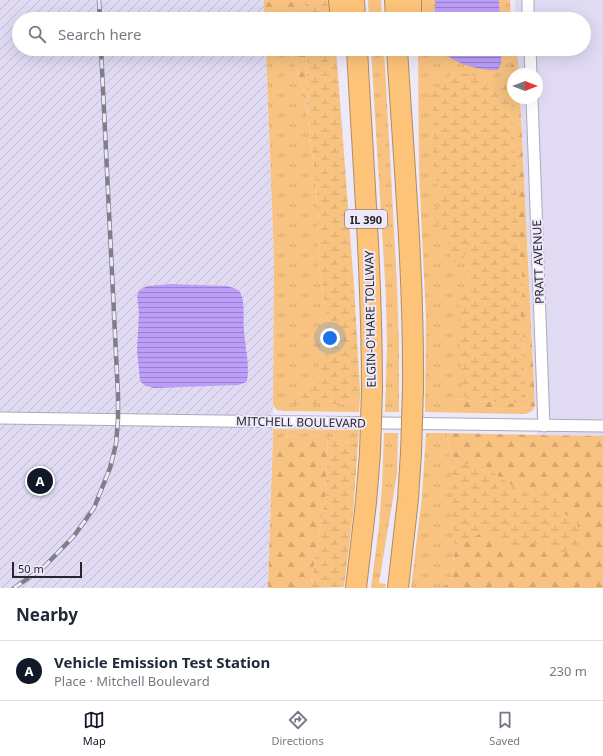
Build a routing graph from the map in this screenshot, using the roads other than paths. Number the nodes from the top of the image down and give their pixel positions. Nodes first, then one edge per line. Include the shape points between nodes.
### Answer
1 (339, 0) edge
2 (354, 0) edge
3 (395, 0) edge
4 (411, 0) edge
5 (528, 0) edge
6 (340, 12) edge
7 (355, 12) edge
8 (396, 12) edge
9 (411, 12) edge
10 (528, 12) edge
11 (345, 56) edge
12 (357, 56) edge
13 (398, 56) edge
14 (411, 56) edge
15 (530, 56) edge
16 (531, 68) edge
17 (532, 104) edge
18 (406, 207) junction
19 (368, 249) junction
20 (0, 418) edge
21 (544, 426) junction
22 (603, 426) edge
23 (356, 588) edge
24 (398, 588) edge

1 - 6 highway
2 - 7 highway
3 - 8 highway
4 - 9 highway
5 - 10 street
11 - 19 highway via 356,186
12 - 19 highway, ELGIN-O'HARE TOLLWAY / IL 390
13 - 18 highway
14 - 18 highway
15 - 16 street
17 - 21 street, PRATT AVENUE
18 - 24 highway, bridge via 413,390 408,499
19 - 23 highway, ELGIN-O'HARE TOLLWAY / IL 390, bridge via 372,338 370,453
20 - 21 street, MITCHELL BOULEVARD
21 - 22 street, MITCHELL BOULEVARD

